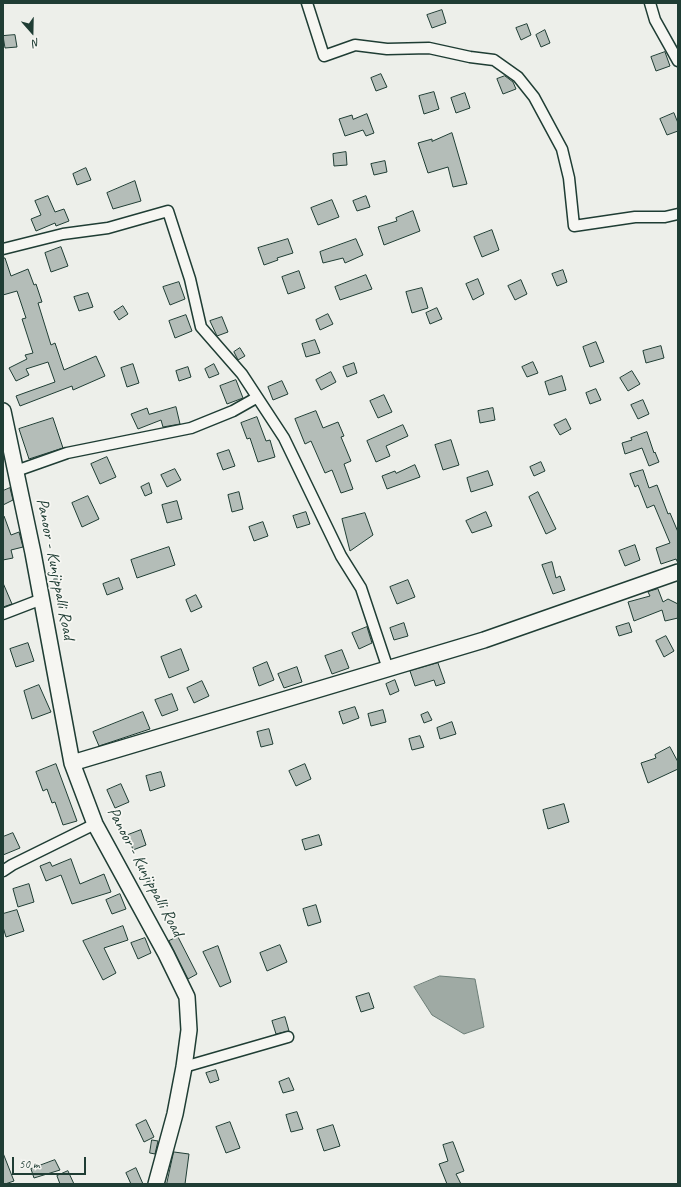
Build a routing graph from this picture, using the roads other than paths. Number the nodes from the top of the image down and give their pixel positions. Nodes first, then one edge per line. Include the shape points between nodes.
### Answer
1 (307, 3) edge
2 (650, 3) edge
3 (678, 61) edge
4 (678, 214) edge
5 (3, 249) edge
6 (256, 398) junction
7 (3, 411) edge
8 (16, 471) junction
9 (678, 572) edge
10 (42, 599) junction
11 (3, 614) edge
12 (388, 669) junction
13 (72, 763) junction
14 (94, 824) junction
15 (3, 871) edge
16 (288, 1037) dead end
17 (184, 1067) junction
18 (156, 1184) edge

1 - 4 street via 324,56 355,46 387,49 428,48 494,60 518,77 534,97 562,149 569,178 574,226
2 - 3 street via 655,20
5 - 6 street via 63,234 108,228 168,211 190,279 201,327 242,374
6 - 8 street via 233,411 191,428 67,453
6 - 12 street via 284,438 341,556 361,588
7 - 8 main road, Panoor - Kunjippalli Road
8 - 10 main road, Panoor - Kunjippalli Road
9 - 12 main road via 484,640
10 - 11 street
10 - 13 main road, Panoor - Kunjippalli Road
12 - 13 main road
13 - 14 main road, Panoor - Kunjippalli Road
14 - 15 street via 18,861
14 - 17 main road, Panoor - Kunjippalli Road via 187,997 189,1030
16 - 17 street
17 - 18 main road, Panoor - Kunjippalli Road via 175,1114

